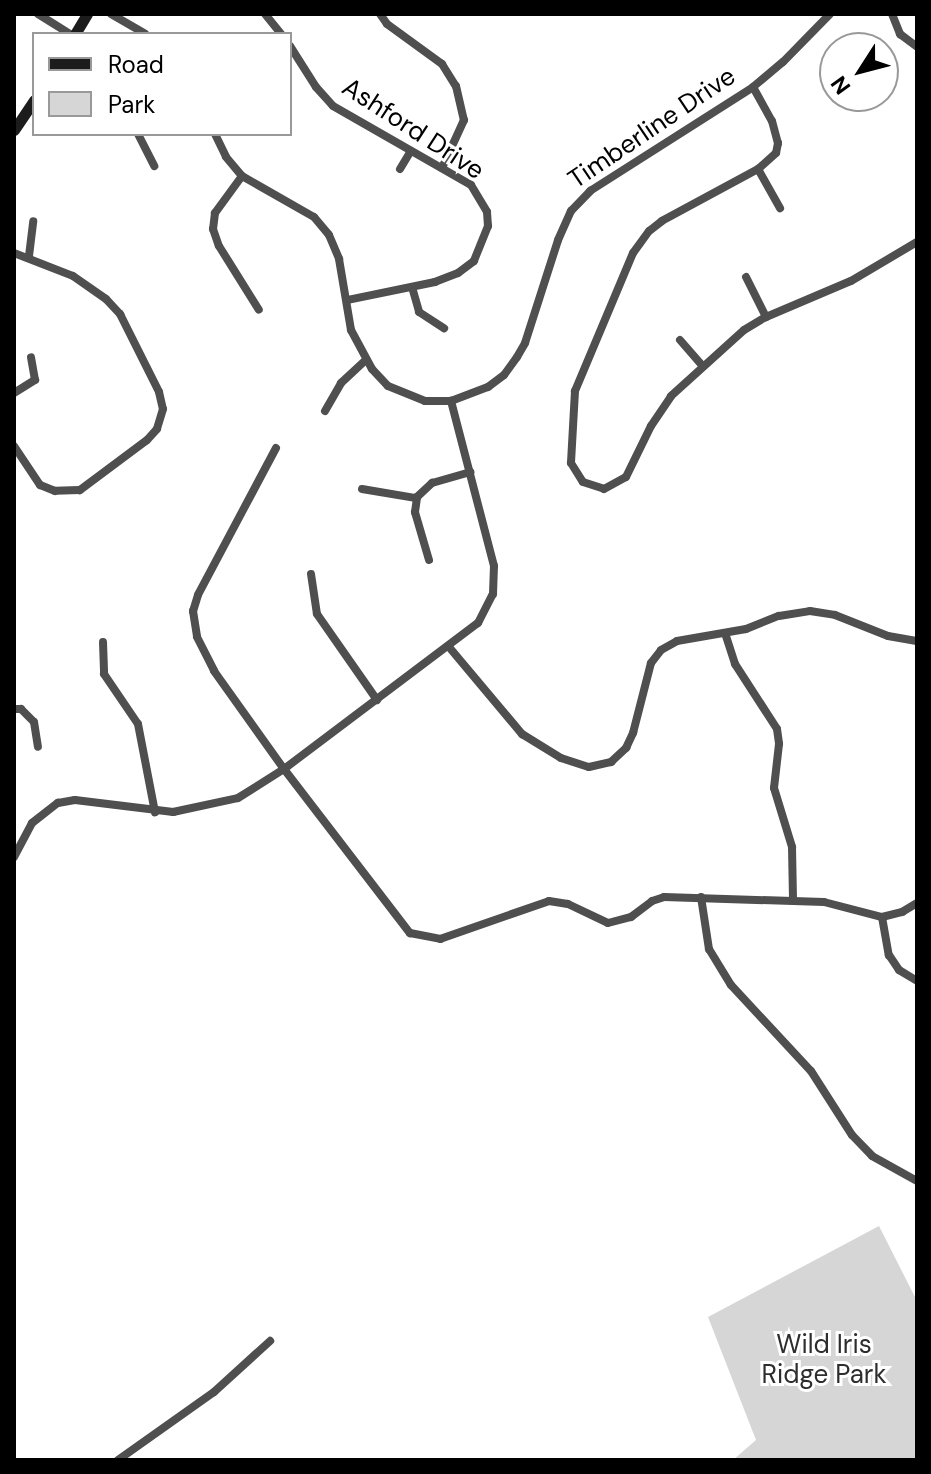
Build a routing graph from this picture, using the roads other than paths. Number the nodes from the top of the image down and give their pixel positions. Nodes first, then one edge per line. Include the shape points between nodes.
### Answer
1 (38, 14) edge
2 (87, 14) edge
3 (111, 14) edge
4 (265, 14) edge
5 (380, 14) edge
6 (830, 14) edge
7 (892, 14) edge
8 (70, 32) edge
9 (74, 32) edge
10 (142, 32) edge
11 (279, 32) edge
12 (917, 47) edge
13 (292, 49) edge
14 (753, 87) junction
15 (32, 103) edge
16 (14, 130) edge
17 (139, 136) edge
18 (216, 136) edge
19 (411, 151) junction
20 (154, 166) dead end
21 (442, 168) junction
22 (400, 169) dead end
23 (758, 169) junction
24 (242, 176) junction
25 (780, 208) dead end
26 (33, 221) dead end
27 (917, 242) edge
28 (14, 253) edge
29 (29, 256) junction
30 (746, 277) dead end
31 (412, 287) junction
32 (347, 300) junction
33 (259, 310) dead end
34 (766, 317) junction
35 (444, 328) dead end
36 (680, 340) dead end
37 (31, 357) dead end
38 (366, 360) junction
39 (703, 366) junction
40 (14, 393) edge
41 (451, 401) junction
42 (325, 411) dead end
43 (14, 446) edge
44 (276, 448) dead end
45 (470, 472) junction
46 (362, 489) dead end
47 (416, 498) junction
48 (429, 560) dead end
49 (311, 574) dead end
50 (725, 633) junction
51 (917, 641) edge
52 (103, 642) dead end
53 (449, 647) junction
54 (377, 700) junction
55 (14, 709) edge
56 (38, 747) dead end
57 (284, 769) junction
58 (155, 812) junction
59 (14, 857) edge
60 (701, 897) junction
61 (793, 900) junction
62 (917, 903) edge
63 (882, 917) junction
64 (917, 981) edge
65 (917, 1181) edge
66 (270, 1341) dead end
67 (118, 1460) edge

1 - 8 street
2 - 9 street
3 - 10 street
4 - 11 street
5 - 21 street via 442,64 456,86 464,120
6 - 14 street, Timberline Drive
7 - 12 street via 900,34
13 - 19 street, Ashford Drive via 333,106
14 - 23 street via 778,143 776,153
14 - 41 street, Timberline Drive via 590,191 571,211 558,240 517,357 488,387
15 - 16 street
17 - 20 street
18 - 24 street, Timberline Drive
19 - 21 street, Ashford Drive
19 - 22 street
21 - 31 street, Ashford Drive via 471,185 482,200 488,226 474,261 458,273
23 - 25 street
23 - 39 street via 662,221 633,253 575,391 575,474 591,487 604,489 626,477 659,411
24 - 32 street, Timberline Drive via 314,217 339,259
24 - 33 street via 215,213 213,229
26 - 29 street
27 - 34 street via 851,281
28 - 29 street
29 - 43 street via 73,276 120,314 163,409 147,440 80,490 55,491 40,485
30 - 34 street
31 - 32 street, Ashford Drive
31 - 35 street via 419,312
32 - 38 street, Timberline Drive via 351,330
34 - 39 street
36 - 39 street
37 - 40 street via 35,380
38 - 41 street, Timberline Drive via 388,386 425,401
38 - 42 street via 341,383
41 - 45 street
44 - 57 street via 193,611 208,661
45 - 47 street via 432,483
45 - 53 street via 494,585 483,616
46 - 47 street
47 - 48 street
49 - 54 street via 317,614
50 - 51 street via 810,611
50 - 53 street via 677,641 658,653 629,744 616,758 596,766 561,758 522,734
50 - 61 street via 735,664 777,729 774,795 792,847
52 - 58 street via 104,674 138,724
53 - 54 street
54 - 57 street
55 - 56 street via 34,722
57 - 58 street via 229,802
57 - 60 street via 395,917 417,936 440,939 549,901 608,923 631,917 661,898
58 - 59 street via 75,800 58,803 32,823
60 - 61 street
60 - 65 street via 709,949 731,985 811,1071 852,1135 872,1156
61 - 63 street
62 - 63 street
63 - 64 street via 889,955 899,970
66 - 67 street via 214,1392

